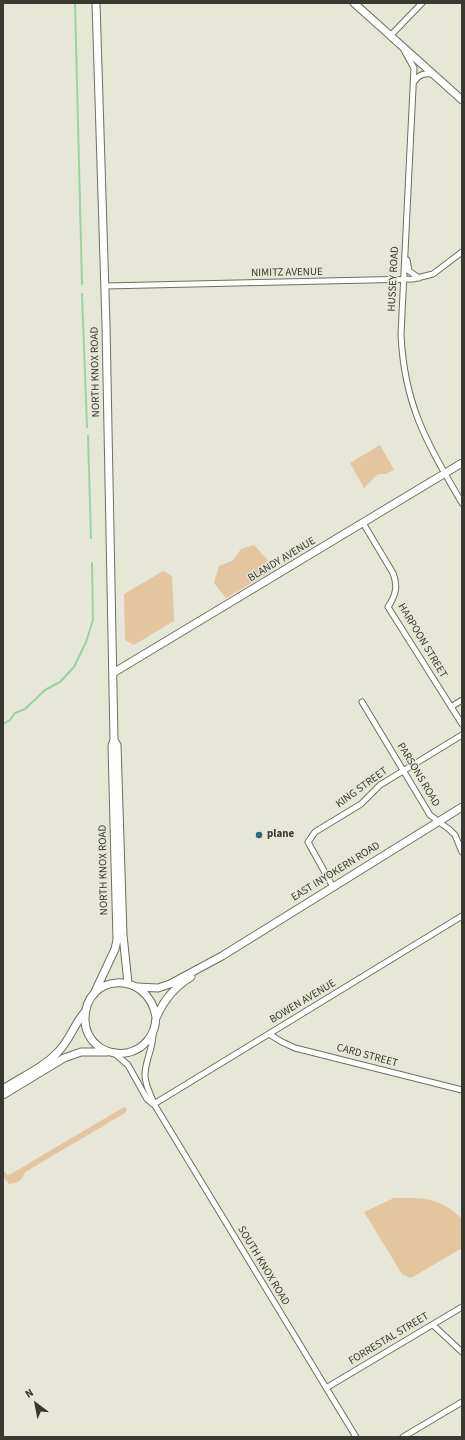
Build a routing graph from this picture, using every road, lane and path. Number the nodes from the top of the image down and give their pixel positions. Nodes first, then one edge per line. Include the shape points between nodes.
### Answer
1 (96, 3) edge
2 (354, 3) edge
3 (422, 3) edge
4 (390, 35) junction
5 (402, 46) junction
6 (434, 74) junction
7 (413, 83) junction
8 (462, 100) edge
9 (462, 252) edge
10 (405, 255) junction
11 (419, 278) junction
12 (404, 279) junction
13 (105, 286) junction
14 (462, 463) edge
15 (445, 474) junction
16 (462, 503) edge
17 (363, 523) junction
18 (113, 673) junction
19 (462, 700) edge
20 (362, 702) dead end
21 (451, 707) junction
22 (462, 724) edge
23 (462, 735) edge
24 (114, 740) junction
25 (403, 771) junction
26 (462, 807) edge
27 (438, 822) junction
28 (462, 852) edge
29 (333, 887) junction
30 (462, 916) edge
31 (222, 956) junction
32 (128, 983) junction
33 (137, 987) junction
34 (94, 994) junction
35 (84, 1013) junction
36 (156, 1017) junction
37 (153, 1031) junction
38 (269, 1034) junction
39 (111, 1052) junction
40 (3, 1089) edge
41 (462, 1090) edge
42 (3, 1095) edge
43 (154, 1104) junction
44 (462, 1307) edge
45 (432, 1325) junction
46 (462, 1352) edge
47 (326, 1388) junction
48 (462, 1402) edge
49 (356, 1437) edge
50 (403, 1437) edge

1 - 13 street, NORTH KNOX ROAD
2 - 4 street
3 - 4 street
4 - 5 street
5 - 6 street
5 - 7 street, HUSSEY ROAD via 414,68
6 - 7 street via 423,74
6 - 8 street
7 - 10 street, HUSSEY ROAD
9 - 11 street, NIMITZ AVENUE via 438,271
10 - 11 street via 409,271
10 - 12 street, HUSSEY ROAD
11 - 12 street, NIMITZ AVENUE
12 - 13 street, NIMITZ AVENUE
12 - 15 street, HUSSEY ROAD via 401,334 405,378 416,419
13 - 18 street, NORTH KNOX ROAD
14 - 15 street, BLANDY AVENUE
15 - 16 street, HUSSEY ROAD
15 - 17 street, BLANDY AVENUE
17 - 18 street, BLANDY AVENUE
17 - 21 street, HARPOON STREET via 395,580 395,593 388,607
18 - 24 street, NORTH KNOX ROAD
19 - 21 street
20 - 25 street, PARSONS ROAD
21 - 22 street, HARPOON STREET
23 - 25 street, KING STREET
24 - 32 street, NORTH KNOX ROAD via 117,745 123,935
24 - 34 street, NORTH KNOX ROAD via 112,746 117,940
25 - 27 street, PARSONS ROAD via 430,814
25 - 29 street, KING STREET via 380,785 361,804 315,832 308,842
26 - 27 street, EAST INYOKERN ROAD
27 - 28 street, PARSONS ROAD via 455,835
27 - 29 street, EAST INYOKERN ROAD
29 - 31 street, EAST INYOKERN ROAD
30 - 38 street, BOWEN AVENUE
31 - 33 street, EAST INYOKERN ROAD via 164,987
31 - 36 street, EAST INYOKERN ROAD via 174,990
32 - 33 street
32 - 34 street via 115,982 103,986
33 - 36 street via 151,999
34 - 35 street
35 - 39 street via 88,1034 94,1043
35 - 40 street via 59,1052
36 - 37 street
37 - 39 street via 141,1047 132,1052
37 - 43 street, SOUTH KNOX ROAD via 154,1041 145,1074 147,1089
38 - 41 street, CARD STREET via 295,1048
38 - 43 street, BOWEN AVENUE
39 - 42 street via 81,1052 64,1058
39 - 43 street, SOUTH KNOX ROAD via 128,1065 147,1099
43 - 47 street, SOUTH KNOX ROAD
44 - 45 street, FORRESTAL STREET
45 - 46 street
45 - 47 street, FORRESTAL STREET
47 - 49 street, SOUTH KNOX ROAD
48 - 50 street

